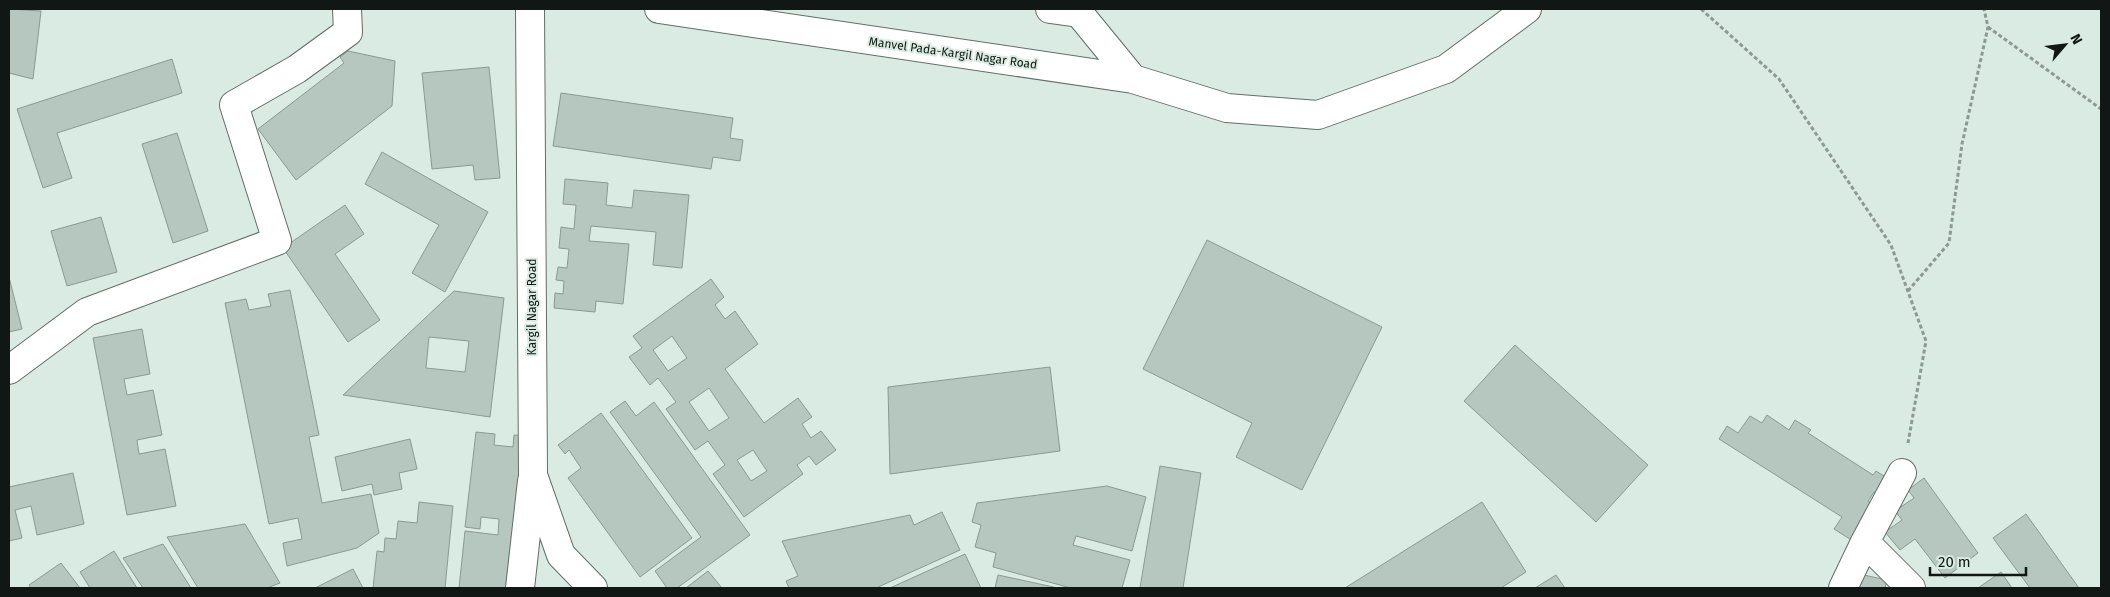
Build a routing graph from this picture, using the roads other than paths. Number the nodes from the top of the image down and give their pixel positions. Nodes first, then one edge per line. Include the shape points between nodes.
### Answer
1 (347, 9) edge
2 (530, 9) edge
3 (659, 9) edge
4 (1050, 9) edge
5 (1527, 9) edge
6 (1133, 79) junction
7 (9, 370) edge
8 (1902, 473) road end
9 (533, 475) junction
10 (1865, 542) junction
11 (520, 588) edge
12 (593, 588) edge
13 (1843, 588) edge
14 (1911, 588) edge

1 - 7 street via 348,32 297,69 234,105 277,241 86,312
2 - 9 street, Kargil Nagar Road
3 - 6 street, Manvel Pada-Kargil Nagar Road
4 - 6 street via 1079,13
5 - 6 street, Manvel Pada-Kargil Nagar Road via 1446,69 1318,115 1227,108
8 - 10 street
9 - 11 street
9 - 12 street, Kargil Nagar Road via 561,555
10 - 13 street
10 - 14 street

